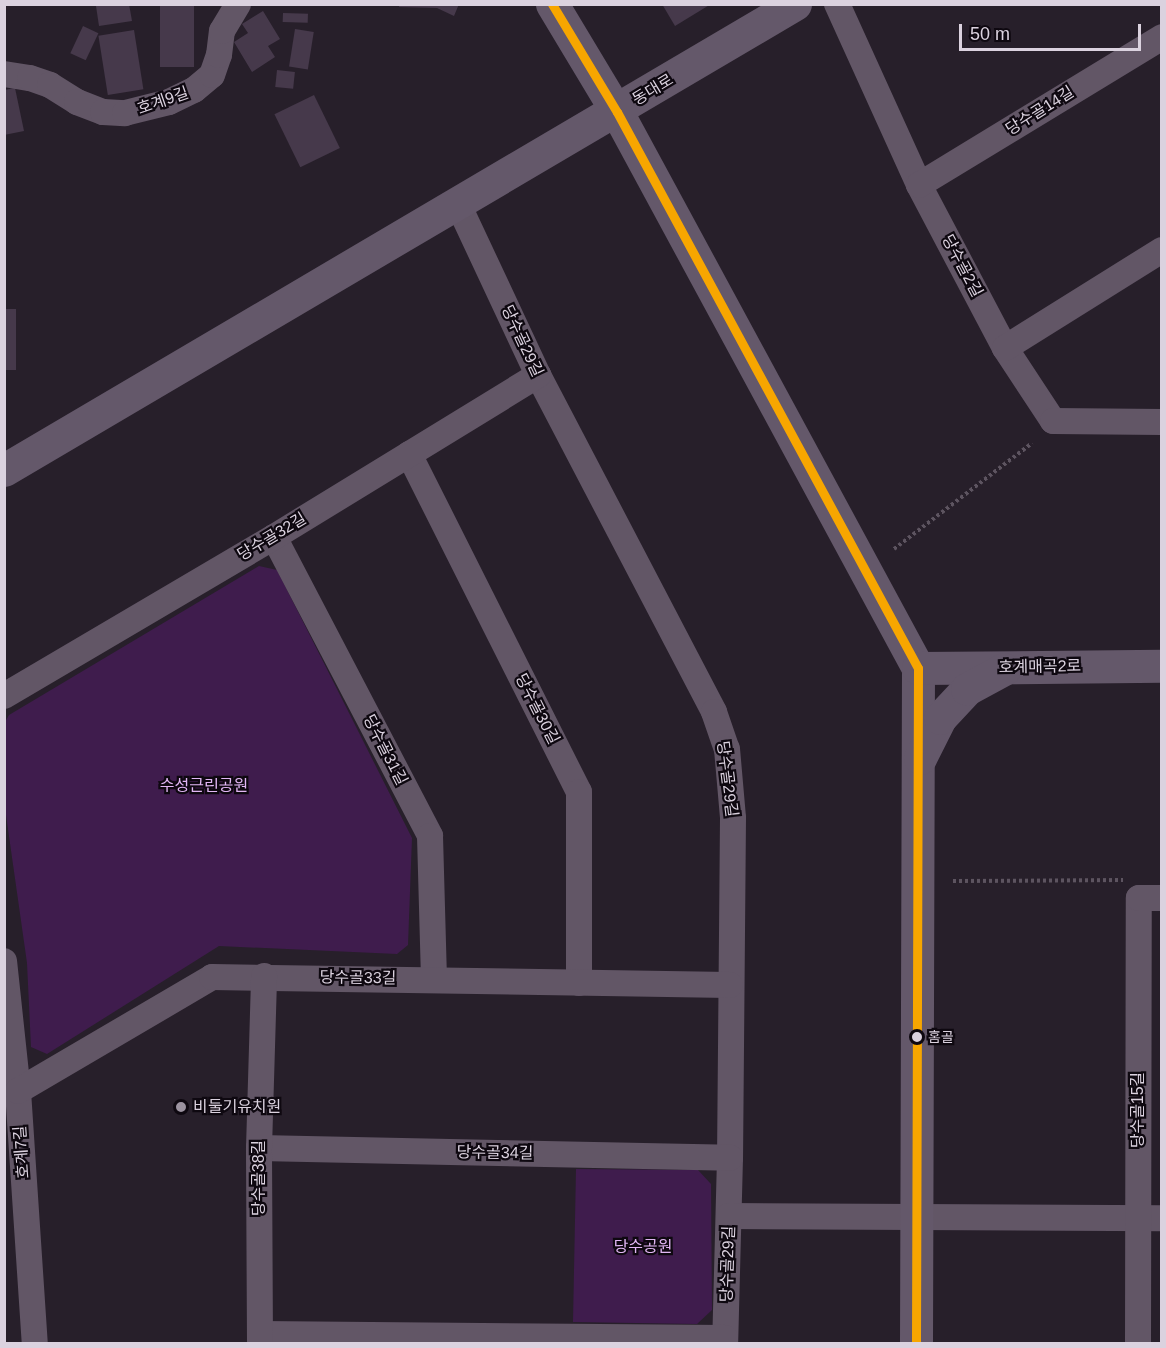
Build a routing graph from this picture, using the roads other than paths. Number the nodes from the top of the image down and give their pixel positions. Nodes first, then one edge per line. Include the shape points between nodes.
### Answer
1 (238, 4) edge
2 (552, 4) edge
3 (795, 4) edge
4 (837, 4) edge
5 (1161, 37) edge
6 (4, 74) edge
7 (617, 112) junction
8 (919, 185) junction
9 (458, 204) junction
10 (1161, 250) edge
11 (1005, 348) junction
12 (538, 375) junction
13 (1161, 422) edge
14 (409, 454) junction
15 (4, 470) edge
16 (274, 537) junction
17 (1161, 666) edge
18 (1008, 667) junction
19 (918, 668) junction
20 (4, 696) edge
21 (917, 763) junction
22 (1161, 898) edge
23 (4, 961) edge
24 (264, 976) junction
25 (434, 980) junction
26 (579, 984) junction
27 (730, 984) junction
28 (1150, 1059) edge
29 (18, 1091) junction
30 (259, 1148) junction
31 (730, 1158) junction
32 (729, 1216) junction
33 (917, 1218) junction
34 (1150, 1218) edge
35 (260, 1339) edge
36 (548, 1340) edge
37 (725, 1341) edge
38 (35, 1344) edge
39 (916, 1344) edge
40 (1138, 1344) edge

1 - 6 street, 호계9길 via 222,31 212,75 194,90 168,102 125,113 103,112 50,85
2 - 7 street, 동대로
3 - 7 street, 동대로
4 - 8 street, 당수골2길
5 - 8 street, 당수골14길
7 - 9 street
7 - 19 street
8 - 11 street, 당수골2길
9 - 12 street, 당수골29길
9 - 15 street
10 - 11 street
11 - 13 street, 당수골2길 via 1053,421
12 - 14 street, 당수골32길
12 - 27 street, 당수골29길 via 714,712 727,749 733,818
14 - 16 street, 당수골32길
14 - 26 street, 당수골30길 via 579,792
16 - 20 street, 당수골32길
16 - 25 street, 당수골31길 via 430,836
17 - 18 street, 호계매곡2로
18 - 19 street, 호계매곡2로
18 - 21 street via 967,689 940,718
19 - 21 street
21 - 33 street
22 - 28 street, 당수골15길 via 1139,898
23 - 29 street, 호계7길
24 - 25 street, 당수골33길
24 - 29 street, 당수골33길 via 212,977
24 - 30 street, 당수골38길
25 - 26 street, 당수골33길
26 - 27 street, 당수골33길
27 - 31 street, 당수골29길
28 - 34 street, 당수골15길
29 - 38 street, 호계7길
30 - 31 street, 당수골34길
30 - 35 street, 당수골38길
31 - 32 street, 당수골29길
32 - 33 street
32 - 37 street, 당수골29길
33 - 34 street
33 - 39 street
34 - 40 street, 당수골15길
35 - 36 street
36 - 37 street

